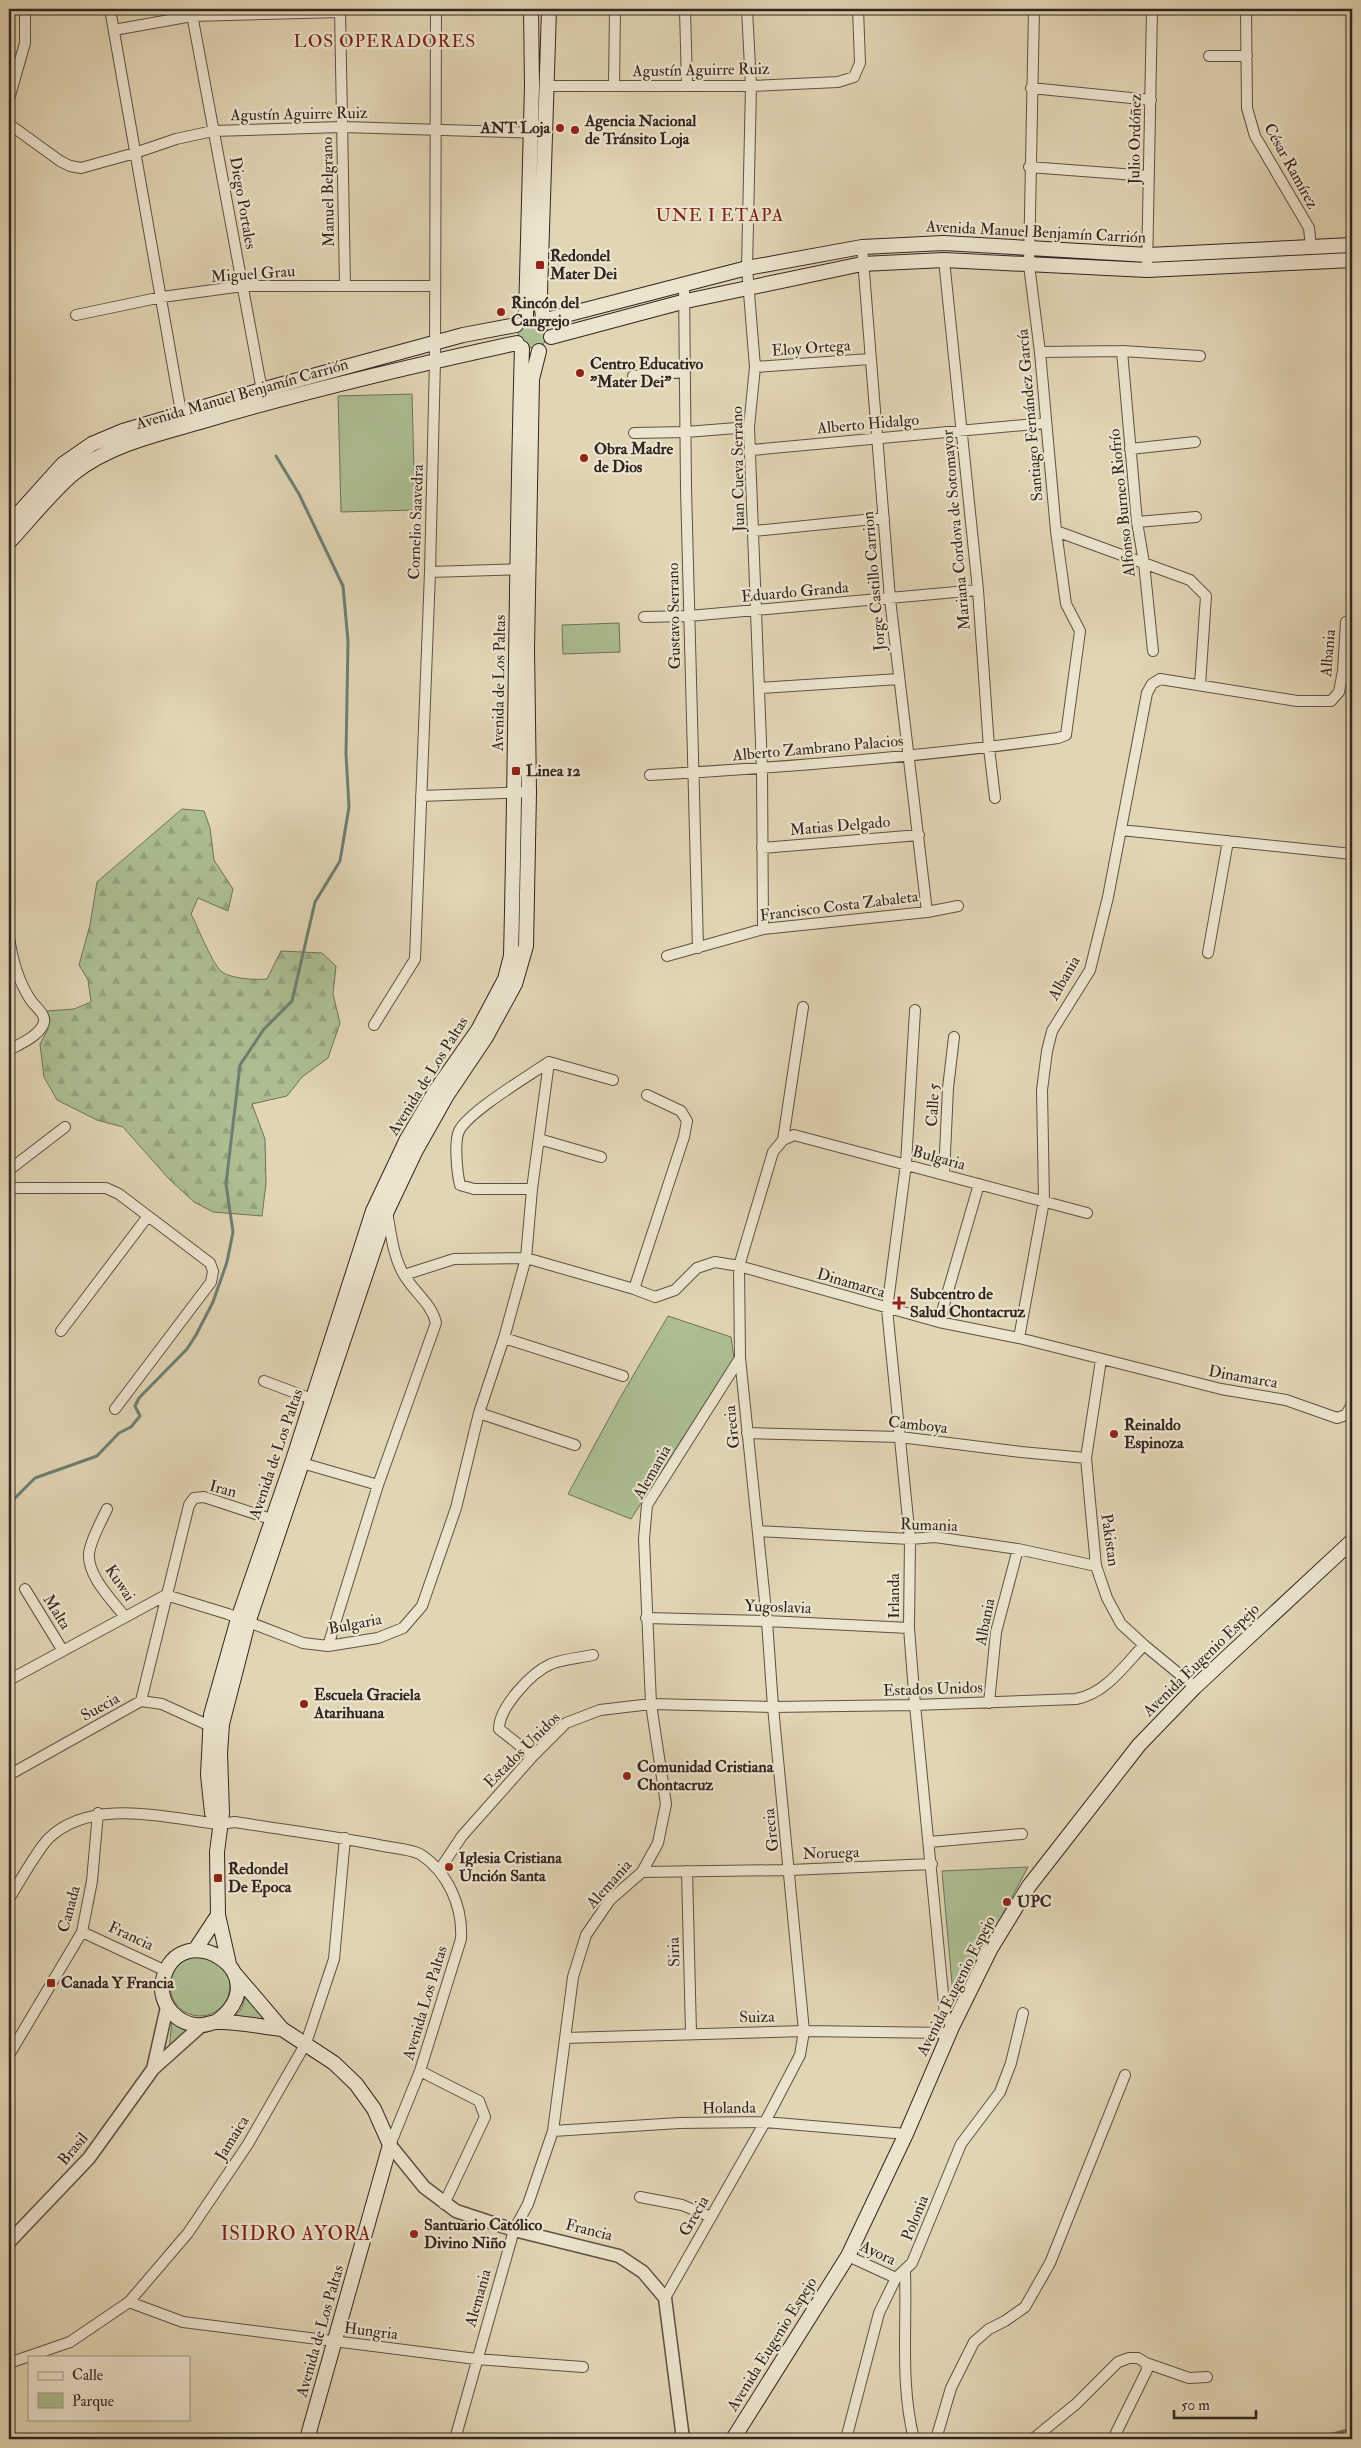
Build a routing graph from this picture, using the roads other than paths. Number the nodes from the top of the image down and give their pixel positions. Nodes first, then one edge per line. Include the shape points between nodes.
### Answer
1 (25, 9) edge
2 (110, 9) edge
3 (436, 9) edge
4 (531, 9) edge
5 (549, 9) edge
6 (615, 9) edge
7 (685, 9) edge
8 (747, 9) edge
9 (858, 9) edge
10 (1034, 9) edge
11 (1152, 9) edge
12 (1246, 9) edge
13 (340, 10) edge
14 (191, 12) edge
15 (114, 30) junction
16 (1209, 56) dead end
17 (1247, 56) junction
18 (687, 85) junction
19 (548, 86) junction
20 (614, 86) junction
21 (751, 86) junction
22 (1031, 88) junction
23 (9, 99) edge
24 (1151, 100) junction
25 (9, 124) edge
26 (342, 127) junction
27 (213, 130) junction
28 (435, 130) junction
29 (530, 131) junction
30 (546, 133) junction
31 (135, 153) junction
32 (1029, 168) junction
33 (1149, 176) junction
34 (1352, 246) edge
35 (862, 247) junction
36 (1311, 247) junction
37 (1028, 248) junction
38 (1148, 255) junction
39 (944, 260) junction
40 (1352, 260) edge
41 (862, 264) junction
42 (1029, 264) junction
43 (746, 268) junction
44 (1147, 270) junction
45 (345, 284) junction
46 (684, 284) junction
47 (243, 286) junction
48 (434, 286) junction
49 (748, 286) junction
50 (162, 297) junction
51 (686, 301) junction
52 (76, 315) dead end
53 (545, 319) junction
54 (521, 320) junction
55 (551, 337) junction
56 (435, 343) junction
57 (519, 346) junction
58 (538, 351) junction
59 (1122, 351) junction
60 (1040, 352) junction
61 (1200, 356) dead end
62 (870, 359) junction
63 (435, 360) junction
64 (755, 368) junction
65 (685, 372) junction
66 (633, 376) dead end
67 (263, 397) junction
68 (526, 414) junction
69 (183, 420) junction
70 (1046, 423) junction
71 (749, 427) junction
72 (962, 430) junction
73 (686, 432) junction
74 (634, 433) dead end
75 (878, 437) junction
76 (1195, 442) dead end
77 (1130, 449) junction
78 (752, 450) junction
79 (1196, 517) dead end
80 (884, 518) junction
81 (1137, 522) junction
82 (9, 524) edge
83 (754, 531) junction
84 (1056, 531) junction
85 (9, 542) edge
86 (1144, 563) junction
87 (524, 569) junction
88 (430, 572) junction
89 (978, 590) junction
90 (890, 599) junction
91 (756, 610) junction
92 (689, 616) junction
93 (644, 617) dead end
94 (1346, 622) dead end
95 (1153, 650) dead end
96 (899, 679) junction
97 (1200, 685) junction
98 (760, 688) junction
99 (989, 748) junction
100 (909, 756) junction
101 (762, 769) junction
102 (693, 772) junction
103 (650, 774) dead end
104 (522, 792) junction
105 (421, 796) junction
106 (995, 798) dead end
107 (1121, 830) junction
108 (919, 835) junction
109 (1228, 841) junction
110 (762, 848) junction
111 (1352, 854) edge
112 (958, 906) dead end
113 (927, 912) junction
114 (763, 929) junction
115 (9, 938) edge
116 (698, 948) junction
117 (1208, 953) dead end
118 (667, 956) dead end
119 (803, 1007) dead end
120 (915, 1010) dead end
121 (374, 1025) dead end
122 (954, 1037) dead end
123 (9, 1050) edge
124 (549, 1062) junction
125 (613, 1080) dead end
126 (647, 1095) dead end
127 (65, 1127) dead end
128 (539, 1139) junction
129 (783, 1140) junction
130 (601, 1157) dead end
131 (906, 1164) junction
132 (9, 1170) edge
133 (944, 1175) junction
134 (978, 1184) junction
135 (9, 1188) edge
136 (532, 1189) junction
137 (1044, 1201) junction
138 (382, 1207) junction
139 (1087, 1213) dead end
140 (148, 1216) junction
141 (526, 1258) junction
142 (739, 1266) junction
143 (404, 1275) junction
144 (634, 1289) junction
145 (887, 1309) junction
146 (939, 1322) junction
147 (61, 1331) dead end
148 (504, 1338) junction
149 (1019, 1338) junction
150 (740, 1358) junction
151 (1101, 1360) junction
152 (623, 1376) dead end
153 (264, 1381) dead end
154 (318, 1402) junction
155 (1352, 1404) edge
156 (115, 1409) dead end
157 (479, 1413) junction
158 (747, 1433) junction
159 (900, 1437) junction
160 (575, 1445) dead end
161 (1086, 1458) junction
162 (298, 1462) junction
163 (378, 1485) junction
164 (107, 1509) dead end
165 (278, 1521) junction
166 (758, 1531) junction
167 (910, 1539) junction
168 (1352, 1541) edge
169 (1018, 1549) junction
170 (1096, 1566) junction
171 (25, 1589) dead end
172 (166, 1595) junction
173 (125, 1617) junction
174 (646, 1618) junction
175 (243, 1621) junction
176 (767, 1621) junction
177 (909, 1628) junction
178 (328, 1646) junction
179 (1144, 1646) junction
180 (63, 1651) junction
181 (593, 1654) dead end
182 (9, 1680) edge
183 (1196, 1687) junction
184 (141, 1701) junction
185 (989, 1703) junction
186 (651, 1704) junction
187 (915, 1706) junction
188 (773, 1707) junction
189 (210, 1726) junction
190 (533, 1756) junction
191 (9, 1775) edge
192 (98, 1813) junction
193 (219, 1824) junction
194 (1022, 1834) dead end
195 (345, 1838) junction
196 (929, 1842) junction
197 (932, 1864) junction
198 (440, 1869) junction
199 (790, 1870) junction
200 (687, 1871) junction
201 (642, 1872) junction
202 (9, 1898) edge
203 (218, 1916) junction
204 (82, 1932) junction
205 (195, 1950) junction
206 (233, 1970) junction
207 (166, 1971) junction
208 (167, 2007) junction
209 (1023, 2013) dead end
210 (216, 2022) junction
211 (202, 2025) junction
212 (282, 2029) junction
213 (950, 2030) junction
214 (804, 2031) junction
215 (691, 2033) junction
216 (565, 2038) junction
217 (306, 2043) junction
218 (9, 2055) edge
219 (153, 2069) junction
220 (420, 2071) junction
221 (1125, 2075) dead end
222 (766, 2122) junction
223 (553, 2131) junction
224 (906, 2134) junction
225 (390, 2145) junction
226 (640, 2197) dead end
227 (444, 2204) junction
228 (711, 2217) junction
229 (514, 2230) junction
230 (9, 2242) edge
231 (848, 2256) junction
232 (905, 2271) junction
233 (896, 2278) junction
234 (665, 2298) junction
235 (129, 2302) junction
236 (335, 2341) junction
237 (28, 2356) edge
238 (29, 2356) edge
239 (476, 2359) junction
240 (9, 2363) edge
241 (1146, 2363) junction
242 (583, 2367) dead end
243 (1207, 2377) dead end
244 (307, 2439) edge
245 (455, 2439) edge
246 (683, 2439) edge
247 (733, 2439) edge
248 (846, 2439) edge
249 (914, 2439) edge
250 (936, 2439) edge
251 (1033, 2439) edge
252 (1113, 2439) edge

1 - 23 street via 25,43
2 - 15 street
3 - 28 street, Cornelio Saavedra
4 - 29 main road
5 - 19 main road
6 - 20 street
7 - 18 street
8 - 21 street, Juan Cueva Serrano
9 - 21 street, Agustín Aguirre Ruiz via 860,63 854,77 838,82
10 - 22 street, Santiago Fernández García
11 - 24 street, Julio Ordóñez
12 - 17 street, César Ramírez
13 - 14 street
13 - 26 street, Manuel Belgrano
14 - 15 street
14 - 27 street, Diego Portales
15 - 31 street
16 - 17 street
17 - 36 street, César Ramírez via 1247,108 1255,136 1309,228
18 - 20 street, Agustín Aguirre Ruiz
18 - 21 street, Agustín Aguirre Ruiz
19 - 20 street, Agustín Aguirre Ruiz
19 - 30 main road
21 - 43 street, Juan Cueva Serrano
22 - 24 street
22 - 32 street, Santiago Fernández García
24 - 33 street, Julio Ordóñez
25 - 31 street, Agustín Aguirre Ruiz via 70,166 81,168
26 - 27 street, Agustín Aguirre Ruiz
26 - 28 street, Agustín Aguirre Ruiz
26 - 45 street, Manuel Belgrano
27 - 31 street, Agustín Aguirre Ruiz
27 - 47 street, Diego Portales
28 - 29 street, Agustín Aguirre Ruiz
28 - 48 street, Cornelio Saavedra
29 - 30 street, Agustín Aguirre Ruiz
29 - 54 main road
30 - 53 main road via 540,293
31 - 50 street
32 - 33 street
32 - 37 street, Santiago Fernández García
33 - 38 street, Julio Ordóñez
34 - 36 main road, Avenida Manuel Benjamín Carrión
35 - 37 main road, Avenida Manuel Benjamín Carrión via 944,243
35 - 41 street, Jorge Castillo Carrion
35 - 43 main road, Avenida Manuel Benjamín Carrión
36 - 38 main road, Avenida Manuel Benjamín Carrión
37 - 38 main road, Avenida Manuel Benjamín Carrión
37 - 42 street, Santiago Fernández García
38 - 44 street, Julio Ordóñez
39 - 41 main road, Avenida Manuel Benjamín Carrión
39 - 42 main road, Avenida Manuel Benjamín Carrión
39 - 72 street, Mariana Cordova de Sotomayor
40 - 44 main road, Avenida Manuel Benjamín Carrión
41 - 49 main road, Avenida Manuel Benjamín Carrión
41 - 62 street, Jorge Castillo Carrion
42 - 44 main road, Avenida Manuel Benjamín Carrión
42 - 60 street, Santiago Fernández García
43 - 46 main road, Avenida Manuel Benjamín Carrión
43 - 49 street, Juan Cueva Serrano
45 - 47 street, Miguel Grau
45 - 48 street, Miguel Grau
46 - 51 street, Gustavo Serrano
46 - 53 main road, Avenida Manuel Benjamín Carrión
47 - 50 street, Miguel Grau
47 - 67 street, Diego Portales
48 - 56 street, Cornelio Saavedra
49 - 51 main road, Avenida Manuel Benjamín Carrión
49 - 64 street, Juan Cueva Serrano
50 - 52 street, Miguel Grau
50 - 69 street
51 - 55 main road, Avenida Manuel Benjamín Carrión
51 - 65 street, Gustavo Serrano
53 - 54 main road via 538,315
53 - 55 main road via 552,331
54 - 56 main road, Avenida Manuel Benjamín Carrión
54 - 57 main road via 514,337
55 - 58 main road via 549,343
56 - 63 street, Cornelio Saavedra
56 - 67 main road, Avenida Manuel Benjamín Carrión
57 - 58 main road via 527,351
57 - 63 main road, Avenida Manuel Benjamín Carrión
57 - 68 main road, Avenida de Los Paltas
58 - 68 main road, Avenida de Los Paltas
59 - 60 street
59 - 61 street
59 - 77 street, Alfonso Burneo Riofrío
60 - 70 street, Santiago Fernández García
62 - 64 street, Eloy Ortega
62 - 75 street, Jorge Castillo Carrion
63 - 67 main road, Avenida Manuel Benjamín Carrión
63 - 88 street, Cornelio Saavedra
64 - 71 street, Juan Cueva Serrano
65 - 66 street
65 - 73 street, Gustavo Serrano
67 - 69 main road, Avenida Manuel Benjamín Carrión
68 - 87 main road, Avenida de Los Paltas
69 - 82 main road, Avenida Manuel Benjamín Carrión via 123,431 92,444 62,464
69 - 85 main road, Avenida Manuel Benjamín Carrión via 74,473
70 - 72 street, Alberto Hidalgo
70 - 84 street, Santiago Fernández García
71 - 73 street
71 - 78 street, Juan Cueva Serrano
72 - 75 street, Alberto Hidalgo
72 - 89 street, Mariana Cordova de Sotomayor
73 - 74 street
73 - 92 street, Gustavo Serrano
75 - 78 street, Alberto Hidalgo
75 - 80 street, Jorge Castillo Carrion
76 - 77 street
77 - 81 street, Alfonso Burneo Riofrío
78 - 83 street, Juan Cueva Serrano
79 - 81 street
80 - 83 street
80 - 90 street, Jorge Castillo Carrion
81 - 86 street, Alfonso Burneo Riofrío
83 - 91 street, Juan Cueva Serrano
84 - 86 street
84 - 99 street, Santiago Fernández García via 1066,604 1080,631 1066,735
86 - 95 street, Alfonso Burneo Riofrío
86 - 97 street via 1190,580 1206,596
87 - 88 street
87 - 104 main road, Avenida de Los Paltas
88 - 105 street, Cornelio Saavedra
89 - 90 street, Eduardo Granda
89 - 99 street, Mariana Cordova de Sotomayor
90 - 91 street, Eduardo Granda
90 - 96 street, Jorge Castillo Carrion
91 - 92 street, Eduardo Granda
91 - 98 street, Juan Cueva Serrano
92 - 93 street, Eduardo Granda
92 - 102 street, Gustavo Serrano
94 - 97 street, Albania via 1339,692 1331,701 1297,701
96 - 98 street
96 - 100 street, Jorge Castillo Carrion
97 - 107 street, Albania via 1160,678 1147,693
98 - 101 street, Juan Cueva Serrano
99 - 100 street, Alberto Zambrano Palacios
99 - 106 street, Mariana Cordova de Sotomayor
100 - 101 street, Alberto Zambrano Palacios
100 - 108 street, Jorge Castillo Carrion
101 - 102 street, Alberto Zambrano Palacios
101 - 110 street, Juan Cueva Serrano
102 - 103 street, Alberto Zambrano Palacios
102 - 116 street, Gustavo Serrano
104 - 105 street
104 - 138 main road, Avenida de Los Paltas via 511,956 505,979 478,1030 407,1139
105 - 121 street, Cornelio Saavedra via 415,959
107 - 109 street
107 - 137 street, Albania via 1090,970 1052,1031 1047,1051 1042,1090
108 - 110 street, Matias Delgado
108 - 113 street, Jorge Castillo Carrion
109 - 111 street
109 - 117 street
110 - 114 street, Juan Cueva Serrano
112 - 113 street, Francisco Costa Zabaleta
113 - 114 street, Francisco Costa Zabaleta
114 - 116 street, Francisco Costa Zabaleta
115 - 123 street via 24,985 44,1018 44,1024 38,1031
116 - 118 street, Francisco Costa Zabaleta
119 - 129 street
120 - 131 street, Irlanda
122 - 133 street, Calle 5
124 - 125 street
124 - 128 street, Bulgaria
124 - 136 street via 471,1117 459,1131 456,1172 460,1185 474,1189
126 - 144 street via 681,1111 687,1121
127 - 132 street
128 - 130 street
128 - 136 street, Bulgaria
129 - 131 street, Bulgaria via 794,1135
129 - 142 street, Grecia via 773,1152
131 - 133 street, Bulgaria
131 - 145 street, Irlanda
133 - 134 street, Bulgaria
134 - 137 street, Bulgaria
134 - 146 street
135 - 140 street via 106,1188
136 - 141 street, Bulgaria
137 - 139 street, Bulgaria
137 - 149 street, Albania
138 - 143 street
138 - 154 main road, Avenida de Los Paltas
140 - 147 street
140 - 156 street via 210,1263 213,1271 211,1282
141 - 143 street, Dinamarca via 454,1258
141 - 144 street, Dinamarca
141 - 148 street, Bulgaria
142 - 144 street, Dinamarca via 716,1262 697,1268 675,1290 655,1298
142 - 145 street, Dinamarca
142 - 150 street, Grecia
143 - 163 street via 431,1310 436,1323
145 - 146 street, Dinamarca
145 - 159 street, Irlanda
146 - 149 street, Dinamarca
148 - 152 street
148 - 157 street, Bulgaria
149 - 151 street, Dinamarca
150 - 158 street, Grecia
150 - 174 street, Alemania via 648,1505 644,1539
151 - 155 street, Dinamarca via 1221,1389 1286,1400 1337,1418 1346,1416
151 - 161 street, Pakistan
153 - 154 street
154 - 162 main road, Avenida de Los Paltas
157 - 160 street
157 - 178 street, Bulgaria via 456,1508 422,1606 403,1628 378,1638
158 - 159 street, Camboya
158 - 166 street, Grecia
159 - 161 street, Camboya
159 - 167 street, Irlanda
161 - 170 street, Pakistan
162 - 163 street
162 - 165 main road, Avenida de Los Paltas
163 - 178 street
164 - 173 street, Kuwai via 89,1551 90,1563
165 - 172 street, Iran via 204,1497 194,1498 189,1505
165 - 175 main road, Avenida de Los Paltas
166 - 167 street, Rumania
166 - 176 street, Grecia
167 - 169 street, Rumania via 936,1537
167 - 177 street, Irlanda
168 - 183 main road, Avenida Eugenio Espejo
169 - 170 street, Rumania
169 - 185 street, Albania via 996,1632
170 - 179 street, Pakistan via 1107,1598 1121,1624
171 - 180 street, Malta
172 - 173 street
172 - 175 street, Bulgaria
172 - 184 street
173 - 180 street
174 - 176 street, Yugoslavia
174 - 186 street, Alemania
175 - 178 street, Bulgaria via 303,1643
175 - 189 main road, Avenida de Los Paltas
175 - 193 main road, Avenida de Los Paltas via 222,1724 222,1813
176 - 177 street, Yugoslavia
176 - 188 street, Grecia
177 - 187 street, Irlanda
179 - 183 street, Pakistan
179 - 185 street, Estados Unidos via 1090,1696
180 - 182 street
181 - 190 street via 550,1665 525,1682 509,1704 499,1729
183 - 213 main road, Avenida Eugenio Espejo via 1139,1745 1029,1886 991,1948
184 - 189 street, Suecia via 162,1704
184 - 191 street, Suecia
185 - 187 street, Estados Unidos
186 - 188 street, Estados Unidos
186 - 190 street, Estados Unidos via 600,1710 566,1723
186 - 201 street, Alemania via 666,1804 658,1844
187 - 188 street, Estados Unidos
187 - 196 street, Irlanda
188 - 199 street, Grecia
189 - 193 main road, Avenida de Los Paltas via 208,1775 212,1813
190 - 198 street, Estados Unidos via 462,1836
192 - 193 street via 117,1812
192 - 202 street via 49,1838
192 - 204 street, Canada via 92,1881
193 - 195 street via 235,1822
193 - 203 main road, Avenida de Los Paltas
194 - 196 street
195 - 198 street via 418,1853
195 - 217 street, Jamaica via 334,1959
196 - 197 street, Irlanda
197 - 199 street, Noruega
197 - 213 street, Irlanda via 945,2014
198 - 220 street, Avenida Los Paltas via 459,1910 461,1939
199 - 200 street, Noruega
199 - 214 street, Grecia
200 - 201 street, Noruega
200 - 215 street, Siria
201 - 216 street, Alemania via 610,1900 586,1935 573,1977
203 - 205 main road
203 - 206 main road, Avenida de Los Paltas
204 - 207 street, Francia
204 - 218 street, Canada
205 - 206 main road via 214,1953
205 - 207 main road via 173,1961
206 - 210 main road via 238,1989 235,2002 228,2014
206 - 212 main road, Francia
207 - 208 main road via 162,1983
208 - 211 main road via 182,2021
208 - 219 street, Brasil
209 - 232 street, Polonia via 1000,2092 961,2144 912,2263
210 - 211 main road
210 - 212 main road, Francia
211 - 219 street, Brasil
212 - 217 main road, Francia
213 - 214 street, Suiza
213 - 224 main road, Avenida Eugenio Espejo
214 - 215 street, Suiza
214 - 222 street, Grecia via 800,2055
215 - 216 street, Suiza
216 - 223 street, Alemania
217 - 225 main road, Francia via 356,2084 374,2109
217 - 235 street, Jamaica via 248,2144 193,2225
219 - 230 street, Brasil via 89,2158
220 - 225 street, Avenida Los Paltas
220 - 227 street via 479,2101 485,2117
221 - 250 street via 1046,2271 1025,2307 989,2328 974,2342 951,2388
222 - 223 street, Holanda via 679,2123
222 - 224 street, Holanda
222 - 228 street, Grecia
223 - 229 street, Alemania via 528,2204
224 - 231 main road, Avenida Eugenio Espejo
225 - 227 street, Francia via 424,2187
225 - 236 main road, Avenida de Los Paltas
226 - 228 street via 682,2205
227 - 229 street, Francia
228 - 234 street, Grecia
229 - 234 street, Francia via 619,2256 643,2272
229 - 239 street, Alemania
231 - 233 street, Ayora
231 - 247 main road, Avenida Eugenio Espejo
232 - 233 street, Polonia
232 - 249 street via 906,2398
233 - 248 street, Polonia via 879,2313
234 - 246 street
235 - 236 street, Hungria via 183,2322
235 - 238 street, Jamaica via 70,2342
236 - 239 street, Hungria
236 - 244 main road, Avenida de Los Paltas
237 - 240 street, Jamaica
239 - 242 street, Hungria
239 - 245 street, Alemania
241 - 243 street via 1189,2378
241 - 251 street via 1138,2358 1118,2362 1076,2404
241 - 252 street via 1142,2382

